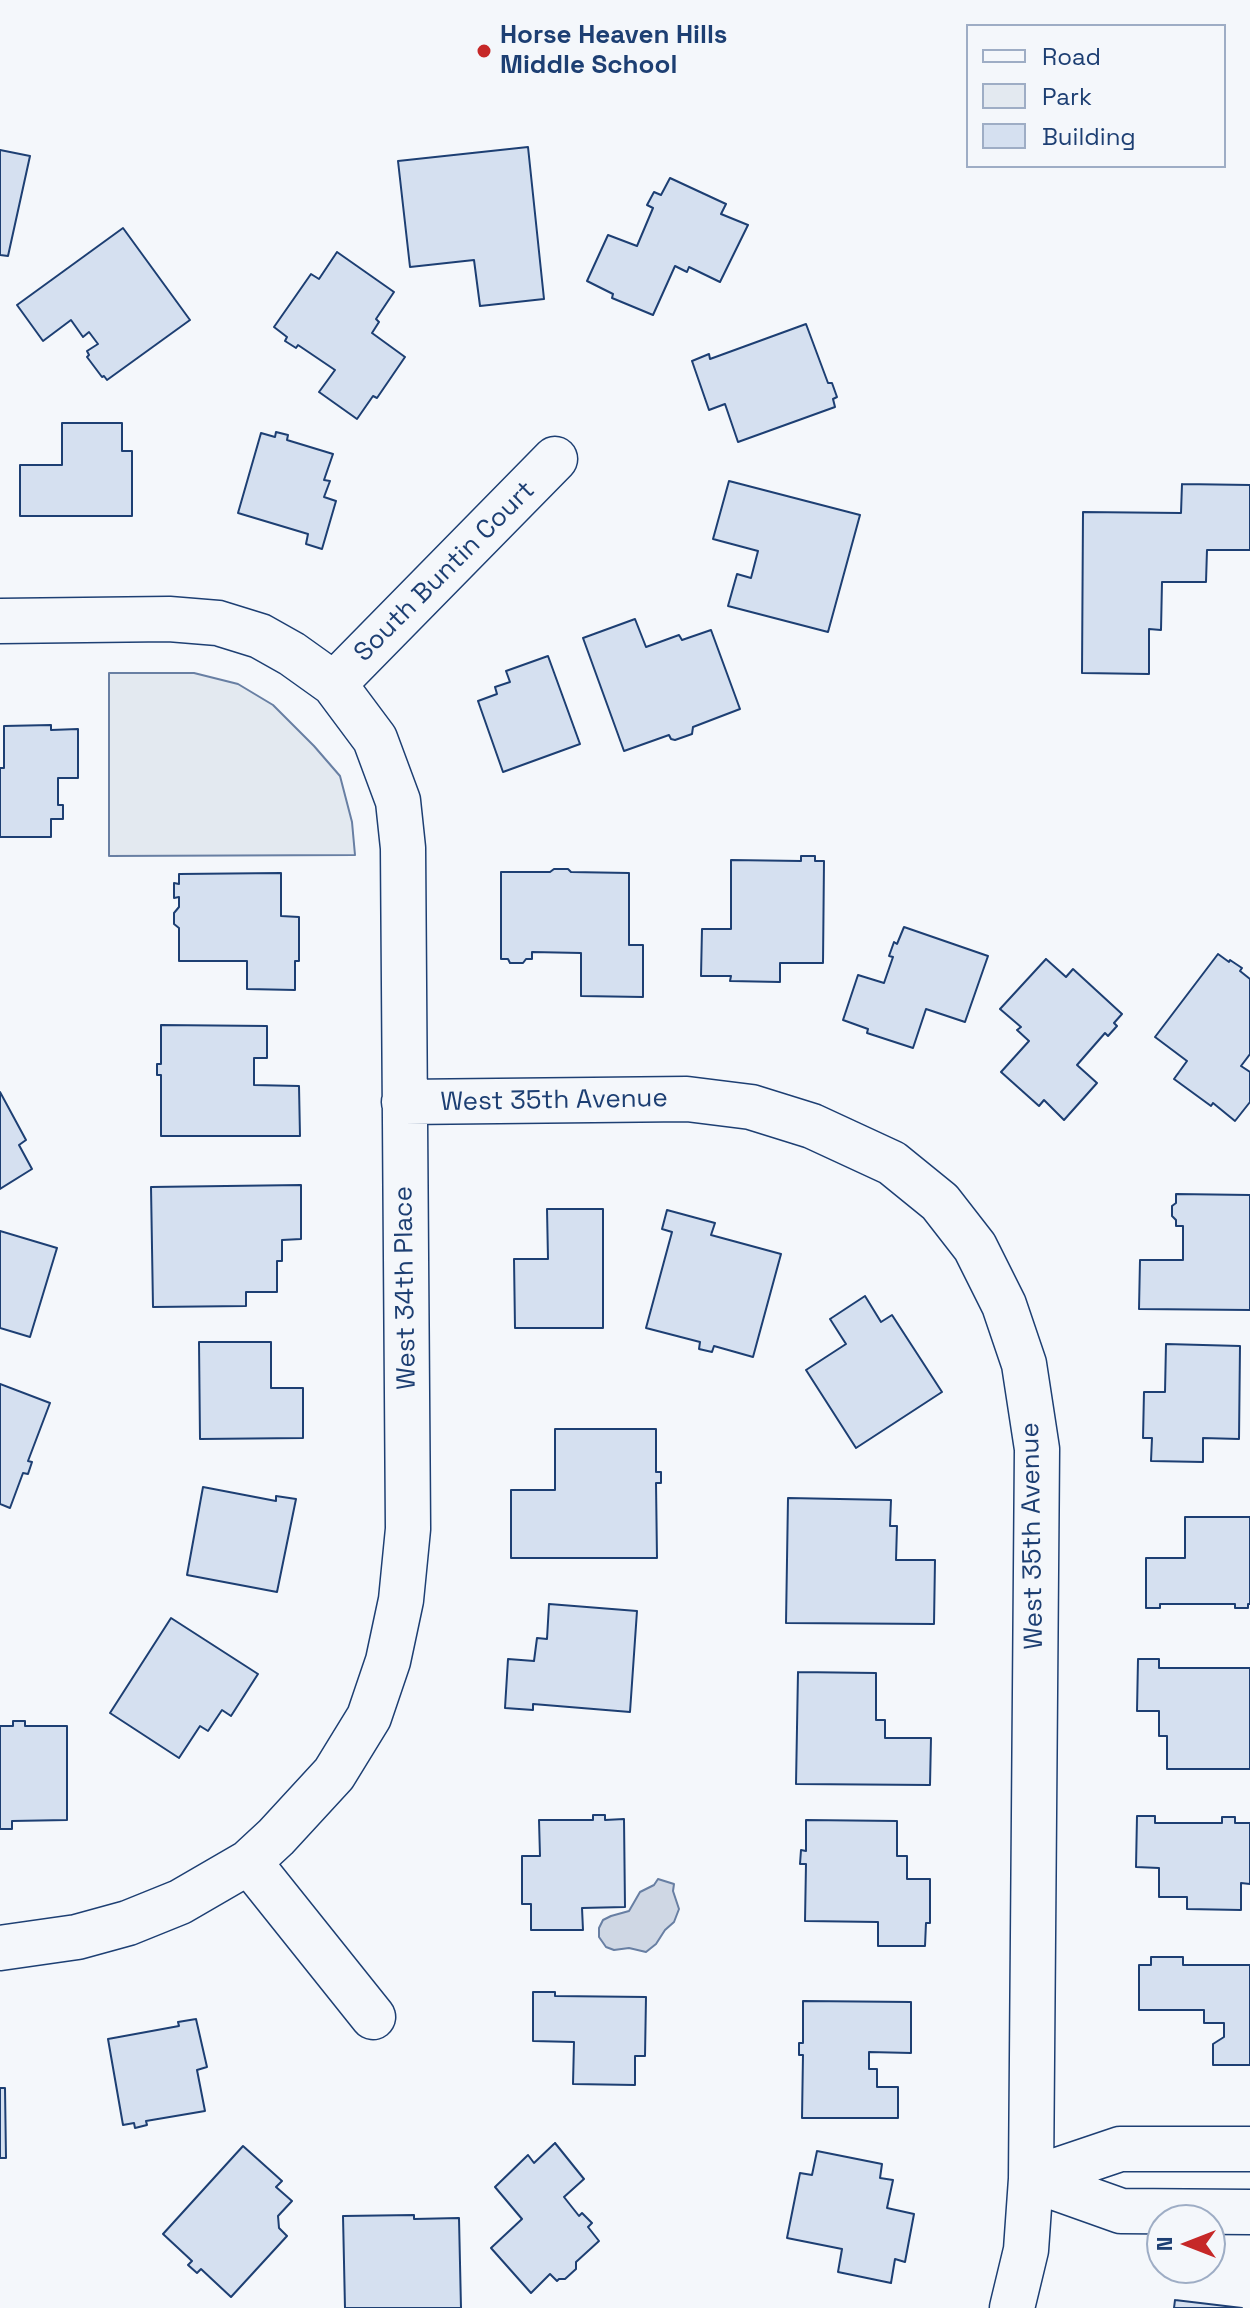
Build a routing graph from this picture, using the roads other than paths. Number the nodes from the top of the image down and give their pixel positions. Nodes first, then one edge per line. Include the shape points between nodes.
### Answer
1 (555, 459) dead end
2 (0, 621) edge
3 (334, 684) junction
4 (404, 1102) junction
5 (249, 1862) junction
6 (0, 1948) edge
7 (373, 2017) dead end
8 (1250, 2149) edge
9 (1031, 2179) junction
10 (1250, 2212) edge
11 (1012, 2308) edge

1 - 3 street, South Buntin Court
2 - 3 street, West 34th Place via 218,623 260,636
3 - 4 street, West 34th Place via 375,739 398,801 403,848
4 - 5 street, West 34th Place via 408,1529 401,1600 369,1717 334,1774
4 - 9 street, West 35th Avenue via 687,1099 751,1107 812,1126 892,1163 940,1202 975,1247 1004,1305 1024,1364 1037,1449
5 - 6 street, West 34th Place via 180,1902 128,1923
5 - 7 street
8 - 9 street via 1120,2149
9 - 10 street via 1121,2211
9 - 11 street, West 35th Avenue via 1026,2250

